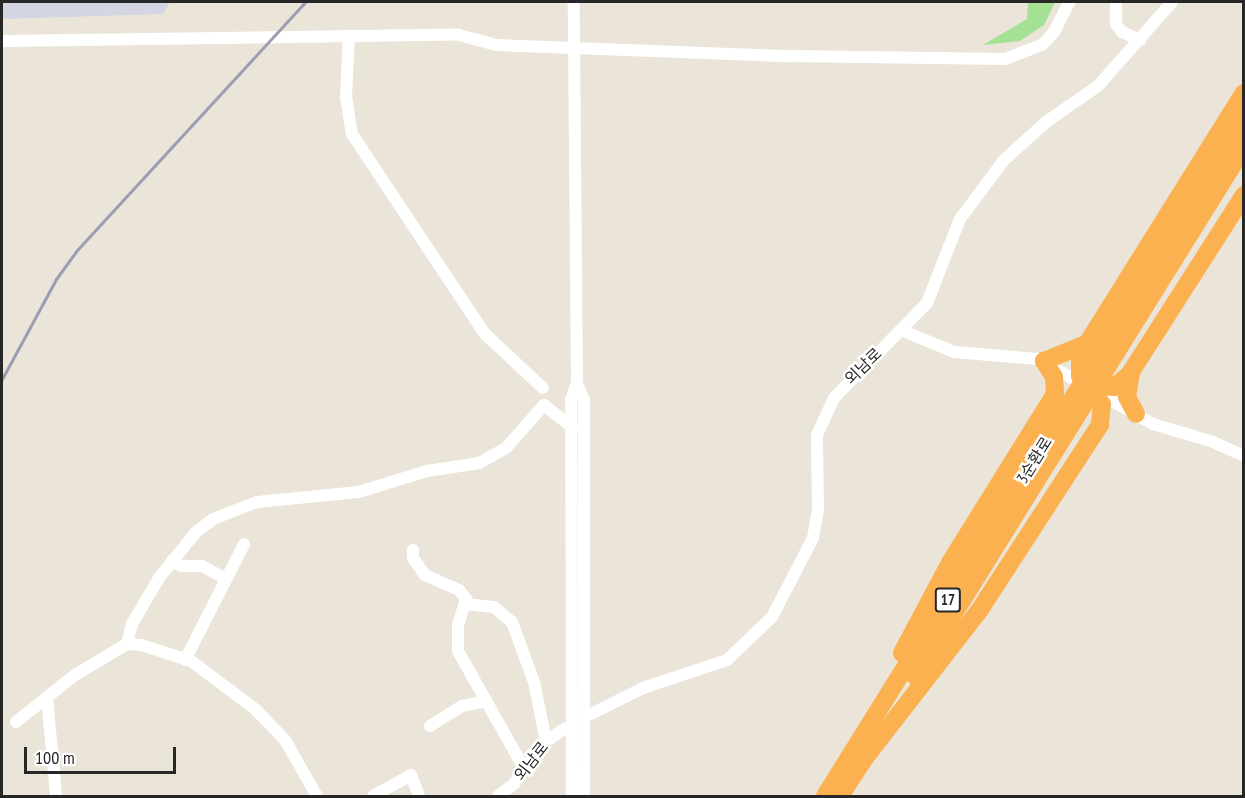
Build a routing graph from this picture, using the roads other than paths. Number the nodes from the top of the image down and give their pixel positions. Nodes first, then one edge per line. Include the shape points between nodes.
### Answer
1 (574, 2) edge
2 (1069, 2) edge
3 (1116, 2) edge
4 (1172, 2) edge
5 (349, 36) junction
6 (1140, 39) junction
7 (2, 41) edge
8 (575, 48) junction
9 (1244, 93) edge
10 (1244, 123) edge
11 (1244, 147) edge
12 (1244, 195) edge
13 (901, 330) junction
14 (1086, 344) junction
15 (1044, 361) junction
16 (1100, 366) junction
17 (1131, 372) junction
18 (577, 383) junction
19 (1087, 386) junction
20 (543, 388) dead end
21 (1068, 403) junction
22 (1136, 414) junction
23 (1100, 425) junction
24 (572, 427) junction
25 (1244, 456) edge
26 (244, 544) dead end
27 (413, 550) dead end
28 (172, 561) junction
29 (226, 579) junction
30 (465, 604) junction
31 (127, 644) junction
32 (185, 660) junction
33 (47, 697) junction
34 (487, 701) junction
35 (591, 714) dead end
36 (16, 722) dead end
37 (430, 726) dead end
38 (565, 728) dead end
39 (546, 741) junction
40 (856, 760) junction
41 (524, 768) junction
42 (56, 796) edge
43 (317, 796) edge
44 (373, 796) edge
45 (419, 796) edge
46 (502, 796) edge
47 (572, 796) edge
48 (584, 796) edge
49 (825, 796) edge
50 (840, 796) edge

1 - 8 street
2 - 8 street via 1054,32 1042,45 1005,59
3 - 6 street via 1116,24 1122,32
4 - 6 street, 외남로
5 - 7 street
5 - 8 street via 459,35 497,45
5 - 20 street via 346,97 352,134 485,334
6 - 13 street, 외남로 via 1098,86 1023,140 987,180 960,219 934,291
8 - 18 street
9 - 14 highway
10 - 16 highway, 3순환로 / 17
11 - 16 highway, 3순환로 / 17
12 - 17 highway
13 - 15 street via 954,352
13 - 35 street, 외남로 via 842,386 822,421 813,538 772,617 727,660 643,688
14 - 15 highway
14 - 19 highway via 1078,368
15 - 19 street
15 - 21 highway
16 - 21 highway, 3순환로 / 17
17 - 19 highway via 1114,387
17 - 22 highway via 1127,397
18 - 24 street via 572,400
18 - 48 street via 584,400
19 - 21 highway via 1067,387
19 - 22 street
19 - 23 highway via 1102,404
21 - 40 highway, 3순환로 / 17
22 - 23 highway via 1114,414
22 - 25 street via 1162,428 1206,439
23 - 40 highway via 979,610
24 - 28 street via 544,405 506,448 479,463 427,471 359,492 257,502 213,519 196,532
24 - 47 street
26 - 29 street
27 - 30 street via 412,558 425,575 459,590
28 - 29 street via 181,566 202,566
28 - 31 street via 132,624
29 - 32 street
30 - 34 street via 456,639
30 - 39 street via 494,607 512,622 534,682
31 - 32 street
31 - 33 street
32 - 43 street via 210,674 271,723
33 - 36 street
33 - 42 street
34 - 37 street via 462,706
34 - 41 street
38 - 39 street, 외남로
39 - 41 street, 외남로
40 - 49 highway, 3순환로 / 17
40 - 50 highway, 3순환로 / 17
41 - 46 street, 외남로
44 - 45 street via 411,775

